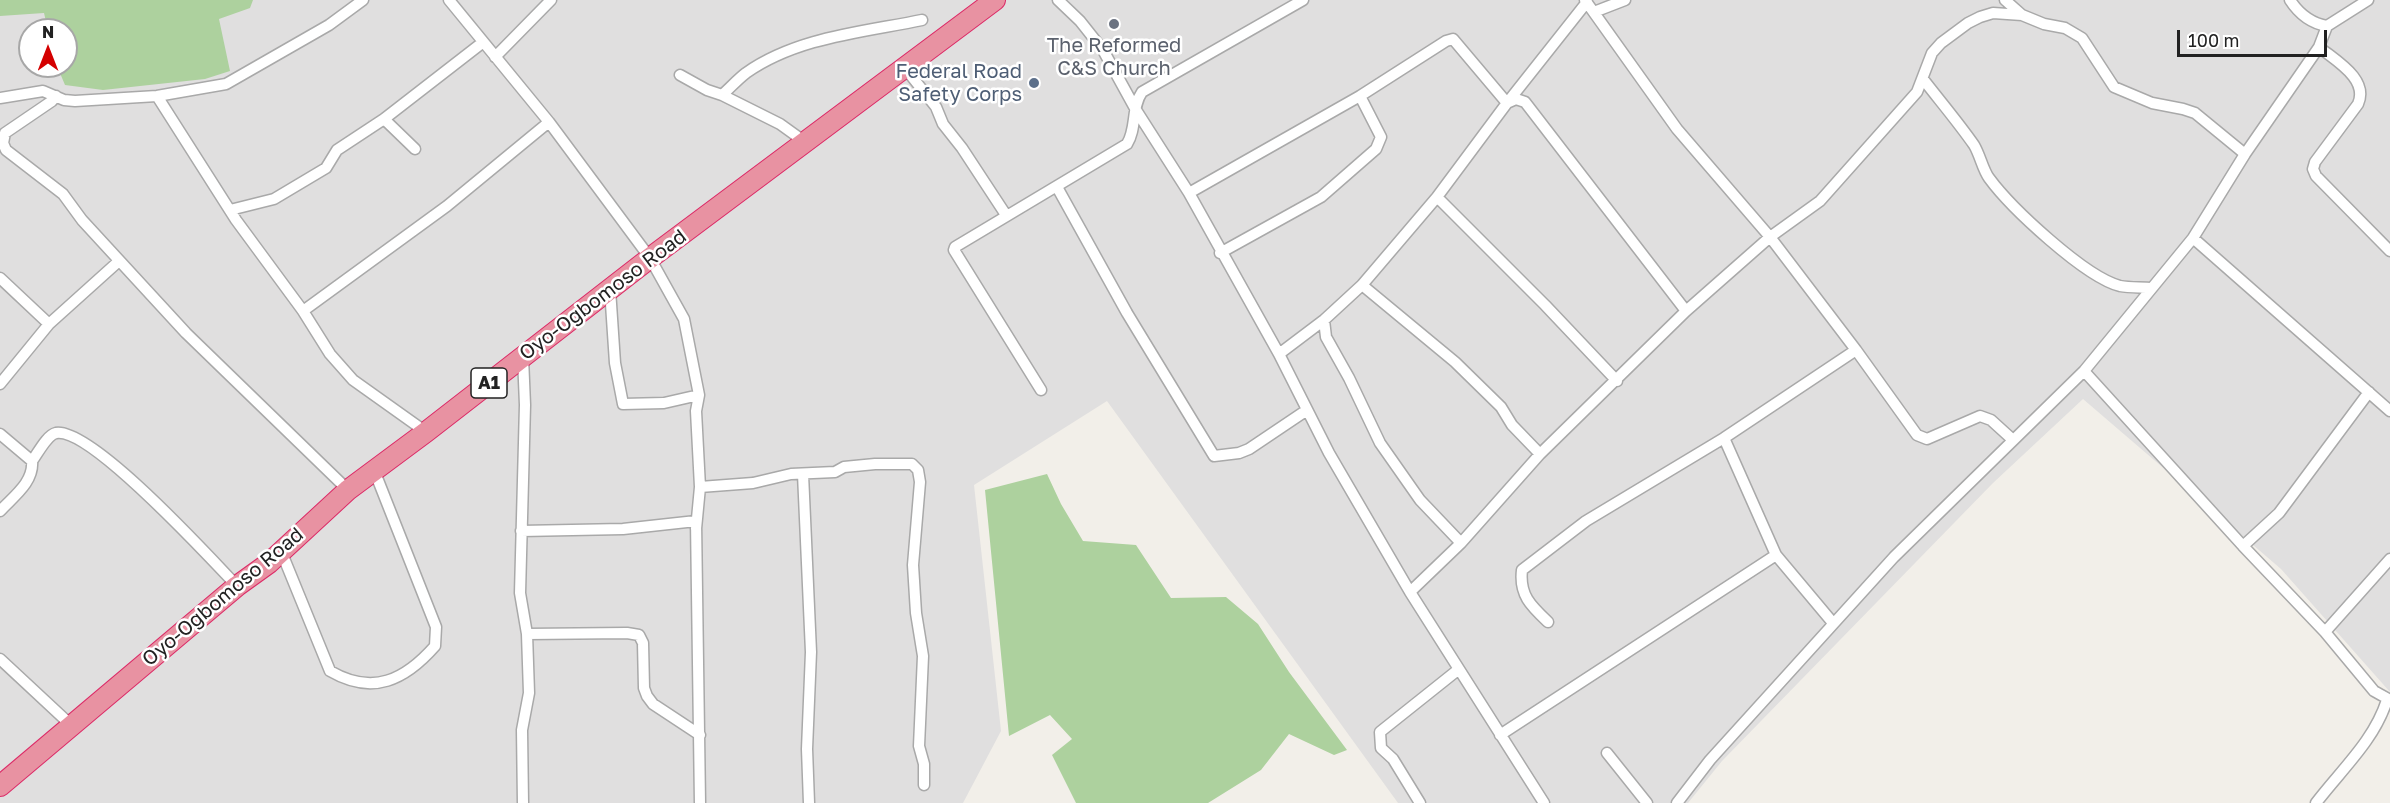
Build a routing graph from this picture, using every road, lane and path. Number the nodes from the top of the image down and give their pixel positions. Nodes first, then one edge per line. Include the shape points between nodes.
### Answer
1 (363, 0) edge
2 (449, 0) edge
3 (551, 0) edge
4 (995, 0) edge
5 (1058, 0) edge
6 (1303, 0) edge
7 (1625, 0) edge
8 (2005, 0) edge
9 (2290, 0) edge
10 (2368, 0) edge
11 (1586, 1) edge
12 (1593, 12) junction
13 (2022, 15) junction
14 (922, 20) dead end
15 (2326, 26) junction
16 (482, 43) junction
17 (2319, 47) junction
18 (495, 57) junction
19 (905, 68) junction
20 (680, 75) dead end
21 (1923, 79) junction
22 (722, 95) junction
23 (56, 96) junction
24 (157, 96) junction
25 (1360, 96) junction
26 (0, 98) edge
27 (1507, 103) junction
28 (1136, 110) junction
29 (384, 119) junction
30 (549, 122) junction
31 (806, 142) junction
32 (1, 143) edge
33 (415, 149) dead end
34 (2245, 154) junction
35 (1057, 187) junction
36 (1189, 194) junction
37 (1437, 197) junction
38 (230, 210) junction
39 (1006, 215) junction
40 (1770, 237) junction
41 (2193, 238) junction
42 (2390, 251) edge
43 (1220, 253) junction
44 (650, 258) junction
45 (119, 261) junction
46 (0, 278) edge
47 (1362, 285) junction
48 (2152, 288) junction
49 (610, 289) junction
50 (303, 311) junction
51 (1686, 311) junction
52 (1324, 320) junction
53 (49, 324) junction
54 (1856, 350) junction
55 (1278, 354) junction
56 (523, 356) junction
57 (2084, 371) junction
58 (1617, 381) junction
59 (0, 384) edge
60 (1041, 390) dead end
61 (2369, 392) junction
62 (699, 395) junction
63 (1307, 410) junction
64 (2390, 411) edge
65 (426, 432) junction
66 (0, 434) edge
67 (1724, 438) junction
68 (2013, 440) junction
69 (1540, 454) junction
70 (32, 461) junction
71 (374, 470) junction
72 (803, 474) junction
73 (700, 487) junction
74 (348, 490) junction
75 (0, 511) edge
76 (696, 529) junction
77 (521, 531) junction
78 (1461, 543) junction
79 (2243, 546) junction
80 (280, 550) junction
81 (1776, 555) junction
82 (2390, 559) edge
83 (237, 586) junction
84 (1410, 592) junction
85 (1548, 622) dead end
86 (1833, 623) junction
87 (2325, 632) junction
88 (527, 634) junction
89 (0, 659) edge
90 (1459, 669) junction
91 (2389, 700) edge
92 (72, 726) junction
93 (700, 735) junction
94 (1500, 735) junction
95 (1607, 753) dead end
96 (924, 785) dead end
97 (0, 786) edge
98 (523, 803) edge
99 (700, 803) edge
100 (809, 803) edge
101 (1420, 803) edge
102 (1544, 803) edge
103 (1647, 803) edge
104 (1677, 803) edge
105 (2316, 803) edge

1 - 24 street via 329,25 236,80
2 - 16 street
3 - 18 street
4 - 19 highway, Oyo-Ogbomoso Road / A1
5 - 28 street via 1103,50
6 - 28 street via 1142,92
7 - 12 street
8 - 13 street
9 - 15 street via 2305,18
10 - 15 street
11 - 12 street
11 - 27 street
12 - 40 street via 1677,129
13 - 21 street via 1993,13 1968,23 1932,52
13 - 34 street via 2065,28 2082,39 2114,87 2152,103 2195,113
14 - 22 street via 829,37 780,54 747,73
15 - 17 street
16 - 18 street
16 - 29 street
17 - 34 street
17 - 42 street via 2354,76 2362,97 2313,169
18 - 30 street
19 - 31 highway, Oyo-Ogbomoso Road / A1
19 - 39 street via 936,107 943,124
20 - 22 street
21 - 40 street via 1906,106 1820,201
21 - 48 street via 1973,144 1986,176 2044,235 2103,279 2121,286
22 - 31 street via 780,124
23 - 24 street via 75,101
23 - 26 street via 43,91
23 - 32 street via 5,133
24 - 38 street
25 - 27 street via 1453,39
25 - 36 street
25 - 43 street via 1381,137 1376,149 1321,197
27 - 37 street
27 - 51 street via 1516,99 1525,102
28 - 35 street via 1133,134 1127,144
28 - 36 street
29 - 33 street
29 - 38 street via 337,150 326,168 274,199
30 - 44 street
30 - 50 street via 447,206
31 - 44 highway, Oyo-Ogbomoso Road / A1
32 - 45 street via 63,194
34 - 41 street
35 - 39 street
35 - 63 street via 1127,313 1214,456 1249,449
36 - 43 street
37 - 47 street
37 - 58 street
38 - 50 street
39 - 60 street via 957,244 954,250
40 - 51 street
40 - 54 street
41 - 48 street
41 - 61 street
43 - 55 street
44 - 49 highway, Oyo-Ogbomoso Road / A1
44 - 62 street via 684,319
45 - 53 street
45 - 74 street via 186,333
46 - 53 street
47 - 52 street
47 - 69 street via 1455,362 1501,407 1512,425
48 - 57 street
49 - 56 highway, Oyo-Ogbomoso Road / A1
49 - 62 street via 615,363 623,404 664,403
50 - 65 street via 330,354 353,380
51 - 58 street
52 - 55 street
52 - 78 street via 1326,337 1380,443 1420,500
53 - 59 street
54 - 67 street
54 - 68 street via 1917,435 1927,439 1980,416 1991,420
55 - 63 street
56 - 65 highway, Oyo-Ogbomoso Road / A1
56 - 77 street
57 - 68 street
57 - 79 street
58 - 69 street
61 - 64 street
61 - 79 street via 2279,513
62 - 73 street via 696,411
63 - 84 street
65 - 71 highway, Oyo-Ogbomoso Road / A1
66 - 70 street
67 - 81 street
67 - 85 street via 1586,521 1522,570 1521,584 1530,605
68 - 86 street
69 - 78 street
70 - 75 street via 30,478
70 - 83 street via 51,435 75,436 146,493
71 - 74 highway, Oyo-Ogbomoso Road / A1
71 - 80 street via 436,627 435,646 424,659 406,674 384,683 342,678 330,671
72 - 73 street
72 - 96 street via 875,464 912,464 918,470 913,565 923,656 919,746
72 - 100 street via 811,652
73 - 76 street
74 - 80 highway, Oyo-Ogbomoso Road / A1
76 - 77 street via 696,521 623,529
76 - 93 street
77 - 88 street via 520,593
78 - 84 street
79 - 87 street
80 - 83 highway, Oyo-Ogbomoso Road / A1
81 - 86 street
81 - 94 street
82 - 87 street
83 - 92 highway, Oyo-Ogbomoso Road / A1
84 - 90 street
86 - 104 street via 1710,760
87 - 91 street via 2374,691
88 - 93 street via 639,635 643,643 646,696
88 - 98 street via 529,693 522,730
89 - 92 street
90 - 94 street
90 - 101 street via 1380,732 1381,748 1393,759
91 - 105 street via 2356,756
92 - 97 highway, Oyo-Ogbomoso Road / A1
93 - 99 street
94 - 102 street
95 - 103 street

